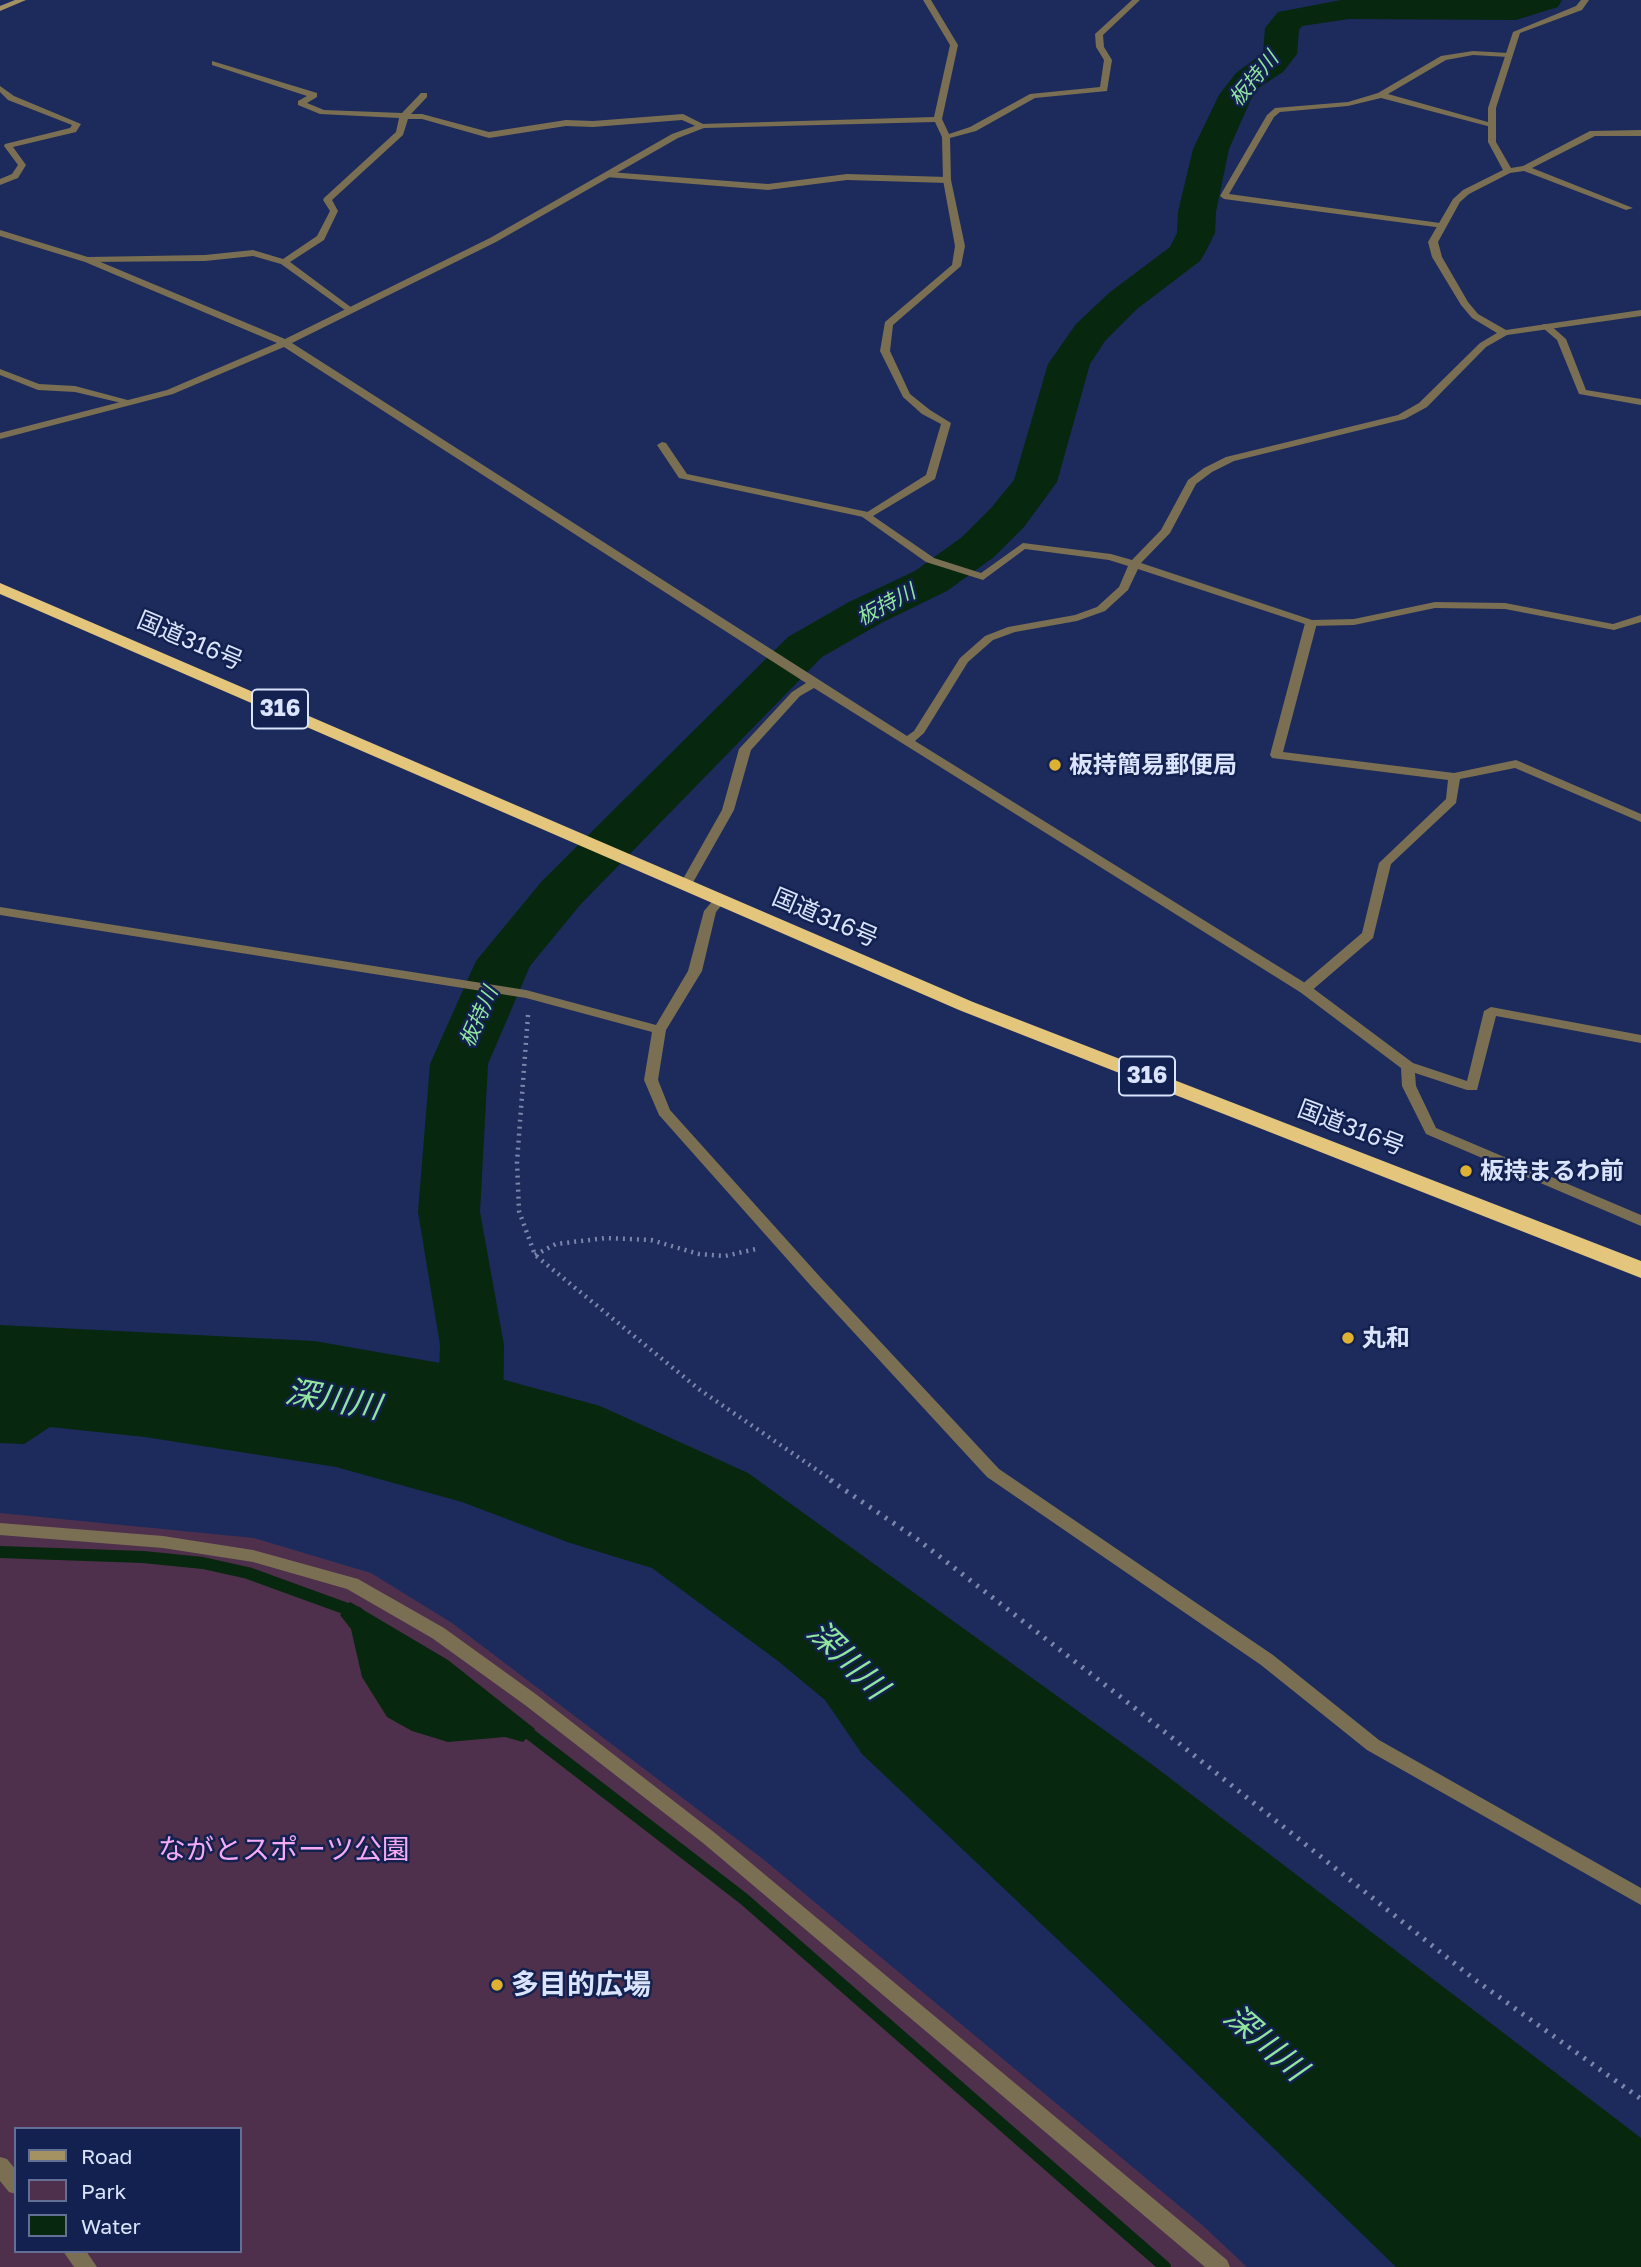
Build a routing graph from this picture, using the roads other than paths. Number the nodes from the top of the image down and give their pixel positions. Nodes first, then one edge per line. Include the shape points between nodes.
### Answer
1 (22, 0) edge
2 (927, 0) edge
3 (1136, 0) edge
4 (1585, 0) edge
5 (0, 9) edge
6 (1508, 55) junction
7 (215, 63) dead end
8 (0, 88) edge
9 (424, 95) dead end
10 (1381, 95) junction
11 (404, 116) junction
12 (938, 119) junction
13 (703, 126) junction
14 (1492, 126) junction
15 (1641, 133) edge
16 (946, 136) junction
17 (1525, 168) junction
18 (1508, 171) junction
19 (609, 175) junction
20 (947, 180) junction
21 (0, 182) edge
22 (1629, 208) dead end
23 (1440, 226) junction
24 (0, 233) edge
25 (88, 260) junction
26 (284, 262) junction
27 (349, 310) junction
28 (1641, 313) edge
29 (1546, 326) junction
30 (1504, 333) junction
31 (285, 343) junction
32 (0, 372) edge
33 (130, 402) junction
34 (1641, 402) edge
35 (0, 436) edge
36 (662, 445) dead end
37 (868, 515) junction
38 (1135, 563) junction
39 (0, 588) edge
40 (1641, 618) edge
41 (1311, 623) junction
42 (1628, 623) junction
43 (1641, 628) edge
44 (814, 683) junction
45 (908, 740) junction
46 (1454, 777) junction
47 (1641, 818) edge
48 (685, 886) junction
49 (719, 901) junction
50 (0, 911) edge
51 (1305, 989) junction
52 (659, 1030) junction
53 (1641, 1039) edge
54 (1409, 1066) junction
55 (1641, 1221) edge
56 (1641, 1270) edge
57 (0, 1529) edge
58 (1641, 1897) edge
59 (0, 2166) edge
60 (14, 2183) edge
61 (76, 2253) edge
62 (1217, 2266) edge
63 (87, 2267) edge

1 - 5 street
2 - 12 street via 954,45
3 - 16 street via 1099,34 1108,60 1104,89 1033,96 973,129
4 - 6 street via 1579,8 1517,32
6 - 10 street via 1473,53 1444,58
6 - 14 street via 1492,108
7 - 11 street via 314,95 301,103 323,111
8 - 21 street via 76,124 73,130 8,146 22,164 15,176
9 - 11 street
10 - 14 street
10 - 23 street via 1271,115 1224,196
11 - 13 street via 488,135 566,122 683,117
11 - 26 street via 400,133 327,200 334,211 321,238
12 - 13 street
12 - 16 street
13 - 19 street via 675,136
14 - 18 street via 1492,142
15 - 17 street via 1593,132
16 - 20 street
17 - 18 street
17 - 22 street
18 - 23 street via 1466,192
19 - 20 street via 768,187 847,177
19 - 27 street via 493,240
20 - 37 street via 960,246 956,266 888,324 885,351 906,395 946,423 931,477
23 - 30 street via 1433,242 1437,257 1464,303 1475,316
24 - 25 street
25 - 26 street via 253,253
25 - 31 street
26 - 27 street
27 - 31 street
28 - 29 street
29 - 30 street
29 - 34 street via 1560,339 1582,392
30 - 38 street via 1483,345 1423,405 1401,417 1230,459 1208,470 1192,482 1166,531
31 - 33 street via 170,392
31 - 44 street
32 - 33 street via 38,387 75,389
33 - 35 street
36 - 37 street via 683,476
37 - 38 street via 930,560 983,577 1023,546
38 - 41 street
38 - 45 street via 1124,588 1101,609 989,638 964,660 918,733
39 - 48 highway, 国道316号 / 316
40 - 42 street
41 - 42 street via 1354,622 1435,606 1505,606 1614,628
41 - 46 street via 1276,755
42 - 43 street
44 - 45 street
44 - 48 street via 796,694 746,749 728,810
45 - 51 street
46 - 47 street via 1516,764
46 - 51 street via 1452,800 1385,863 1368,935
48 - 49 highway, 国道316号 / 316
49 - 52 street via 710,911 695,971
49 - 56 highway, 国道316号 / 316 via 966,1006
50 - 52 street via 533,996
51 - 54 street
52 - 58 street via 652,1080 664,1112 993,1473 1267,1660 1373,1745
53 - 54 street via 1491,1010 1472,1087
54 - 55 street via 1409,1086 1431,1131
57 - 62 street via 163,1542 253,1556 352,1584 438,1633 709,1838
59 - 60 street
61 - 63 street

